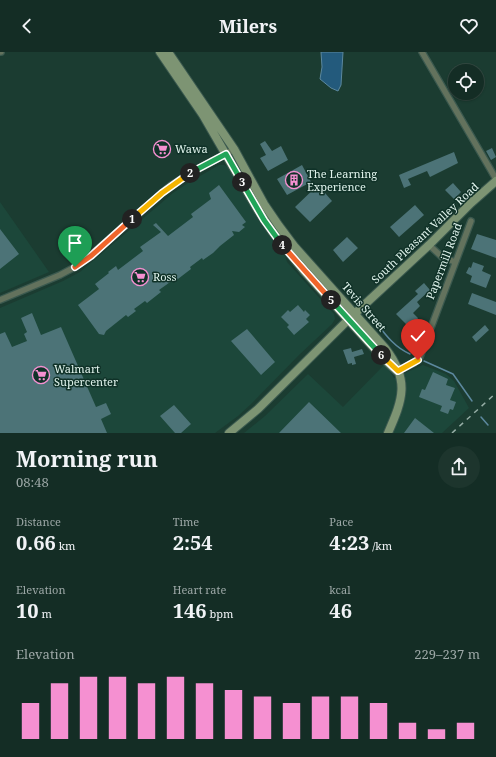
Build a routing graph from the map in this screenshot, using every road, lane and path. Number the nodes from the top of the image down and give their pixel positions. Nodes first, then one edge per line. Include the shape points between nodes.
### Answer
1 (160, 52) edge
2 (168, 52) edge
3 (422, 52) edge
4 (234, 149) junction
5 (226, 154) junction
6 (496, 180) edge
7 (471, 221) dead end
8 (429, 245) junction
9 (455, 262) junction
10 (0, 300) edge
11 (352, 316) junction
12 (398, 371) junction
13 (229, 433) edge
14 (388, 433) edge

1 - 5 main road, Tevis Street
2 - 4 main road, Tevis Street
3 - 6 street
4 - 5 street
4 - 11 main road, Tevis Street via 279,226
5 - 10 street via 170,186 91,256 75,267
5 - 11 main road, Tevis Street via 275,236 301,267
6 - 8 main road, South Pleasant Valley Road
7 - 9 street, Papermill Road
8 - 9 street via 440,255
8 - 11 main road, South Pleasant Valley Road
9 - 12 street, Papermill Road via 420,357
11 - 12 main road, Tevis Street via 391,355
11 - 13 main road, South Pleasant Valley Road
12 - 14 main road via 402,397

